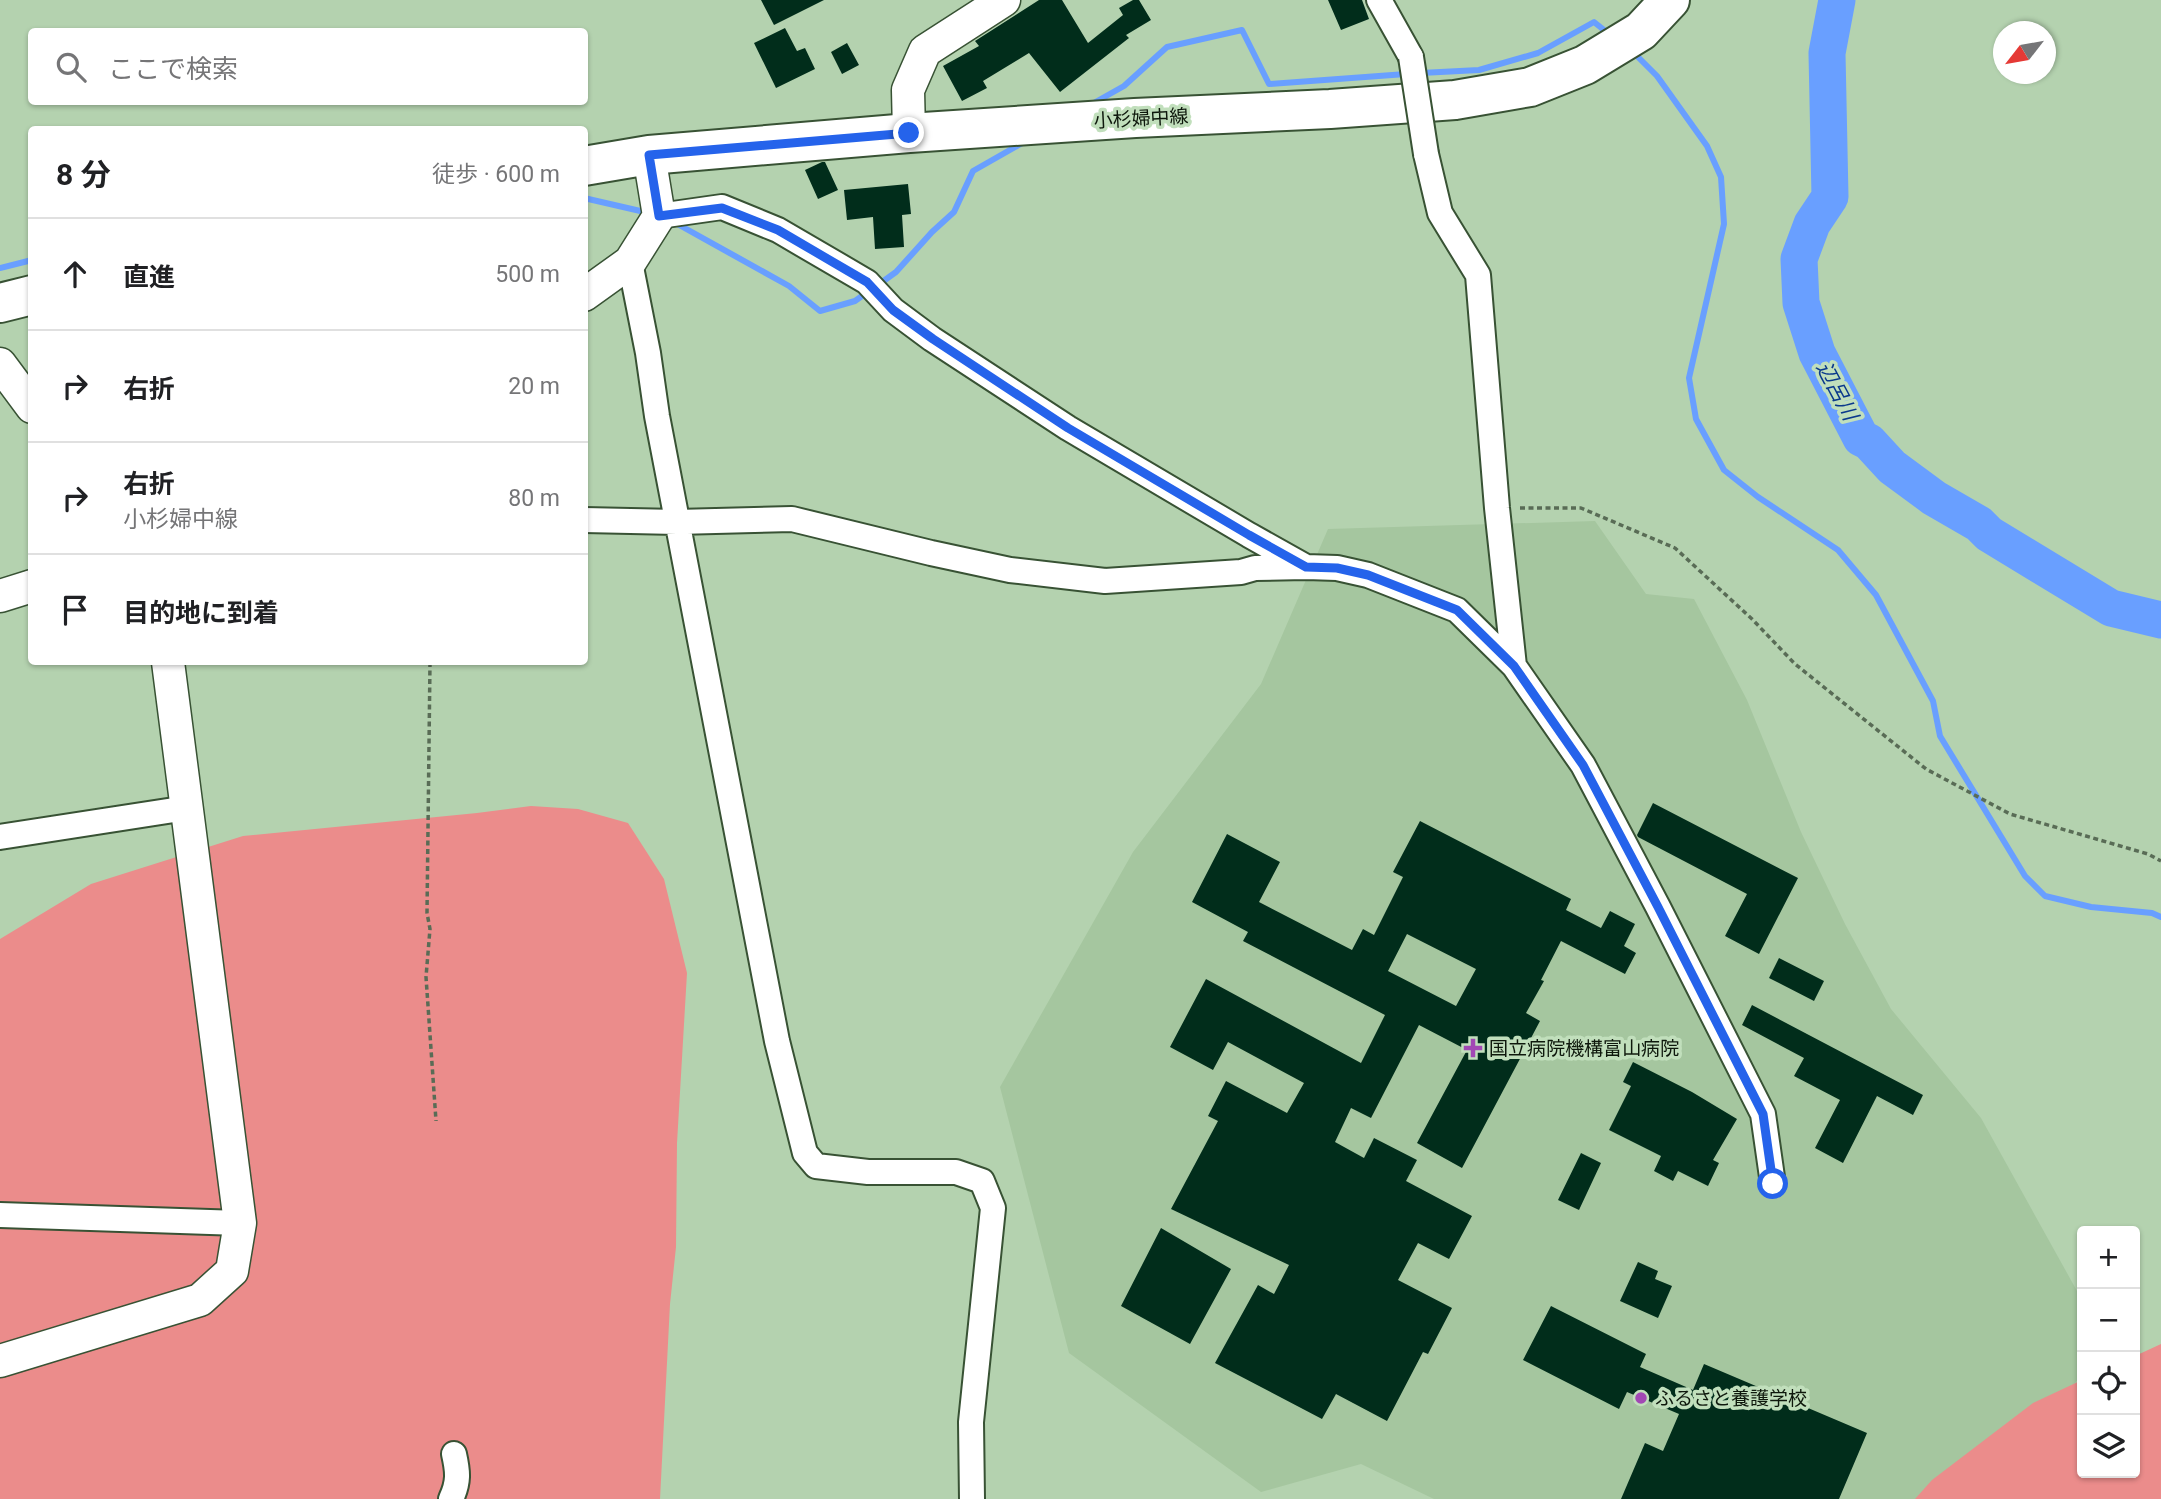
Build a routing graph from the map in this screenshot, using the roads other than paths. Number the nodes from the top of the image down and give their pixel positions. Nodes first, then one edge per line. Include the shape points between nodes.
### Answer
1 (1003, 0) edge
2 (1379, 0) edge
3 (1670, 0) edge
4 (909, 133) junction
5 (649, 155) junction
6 (588, 165) edge
7 (659, 216) junction
8 (630, 262) junction
9 (588, 292) edge
10 (28, 296) edge
11 (0, 303) edge
12 (0, 364) edge
13 (28, 402) edge
14 (588, 520) edge
15 (677, 522) junction
16 (1306, 567) junction
17 (28, 587) edge
18 (0, 597) edge
19 (168, 665) edge
20 (1514, 666) junction
21 (187, 808) junction
22 (0, 837) edge
23 (1773, 1184) dead end
24 (0, 1215) edge
25 (240, 1223) junction
26 (0, 1361) edge
27 (454, 1454) dead end
28 (451, 1499) edge
29 (972, 1499) edge

1 - 4 street via 925,51 908,90
2 - 20 street, bridge via 1411,57 1440,213 1478,275
3 - 4 main road, 小杉婦中線 via 1641,31 1585,65 1530,87 1455,100
4 - 5 main road, 小杉婦中線
5 - 6 main road, 小杉婦中線
5 - 7 street
7 - 8 street
7 - 16 street via 722,208 778,230 867,282 893,310 1068,428
8 - 9 street
8 - 15 street
10 - 11 main road
12 - 13 street
14 - 15 street
15 - 16 street via 792,519 1010,570 1105,581
15 - 29 street via 777,1041 805,1153 816,1166 868,1172 956,1172 982,1181 993,1208 971,1422
16 - 20 street via 1368,575 1457,610
17 - 18 street
19 - 21 street
20 - 23 street via 1583,765 1763,1114
21 - 22 street
21 - 25 street
24 - 25 street
25 - 26 street via 232,1271 200,1300
27 - 28 street via 458,1475

